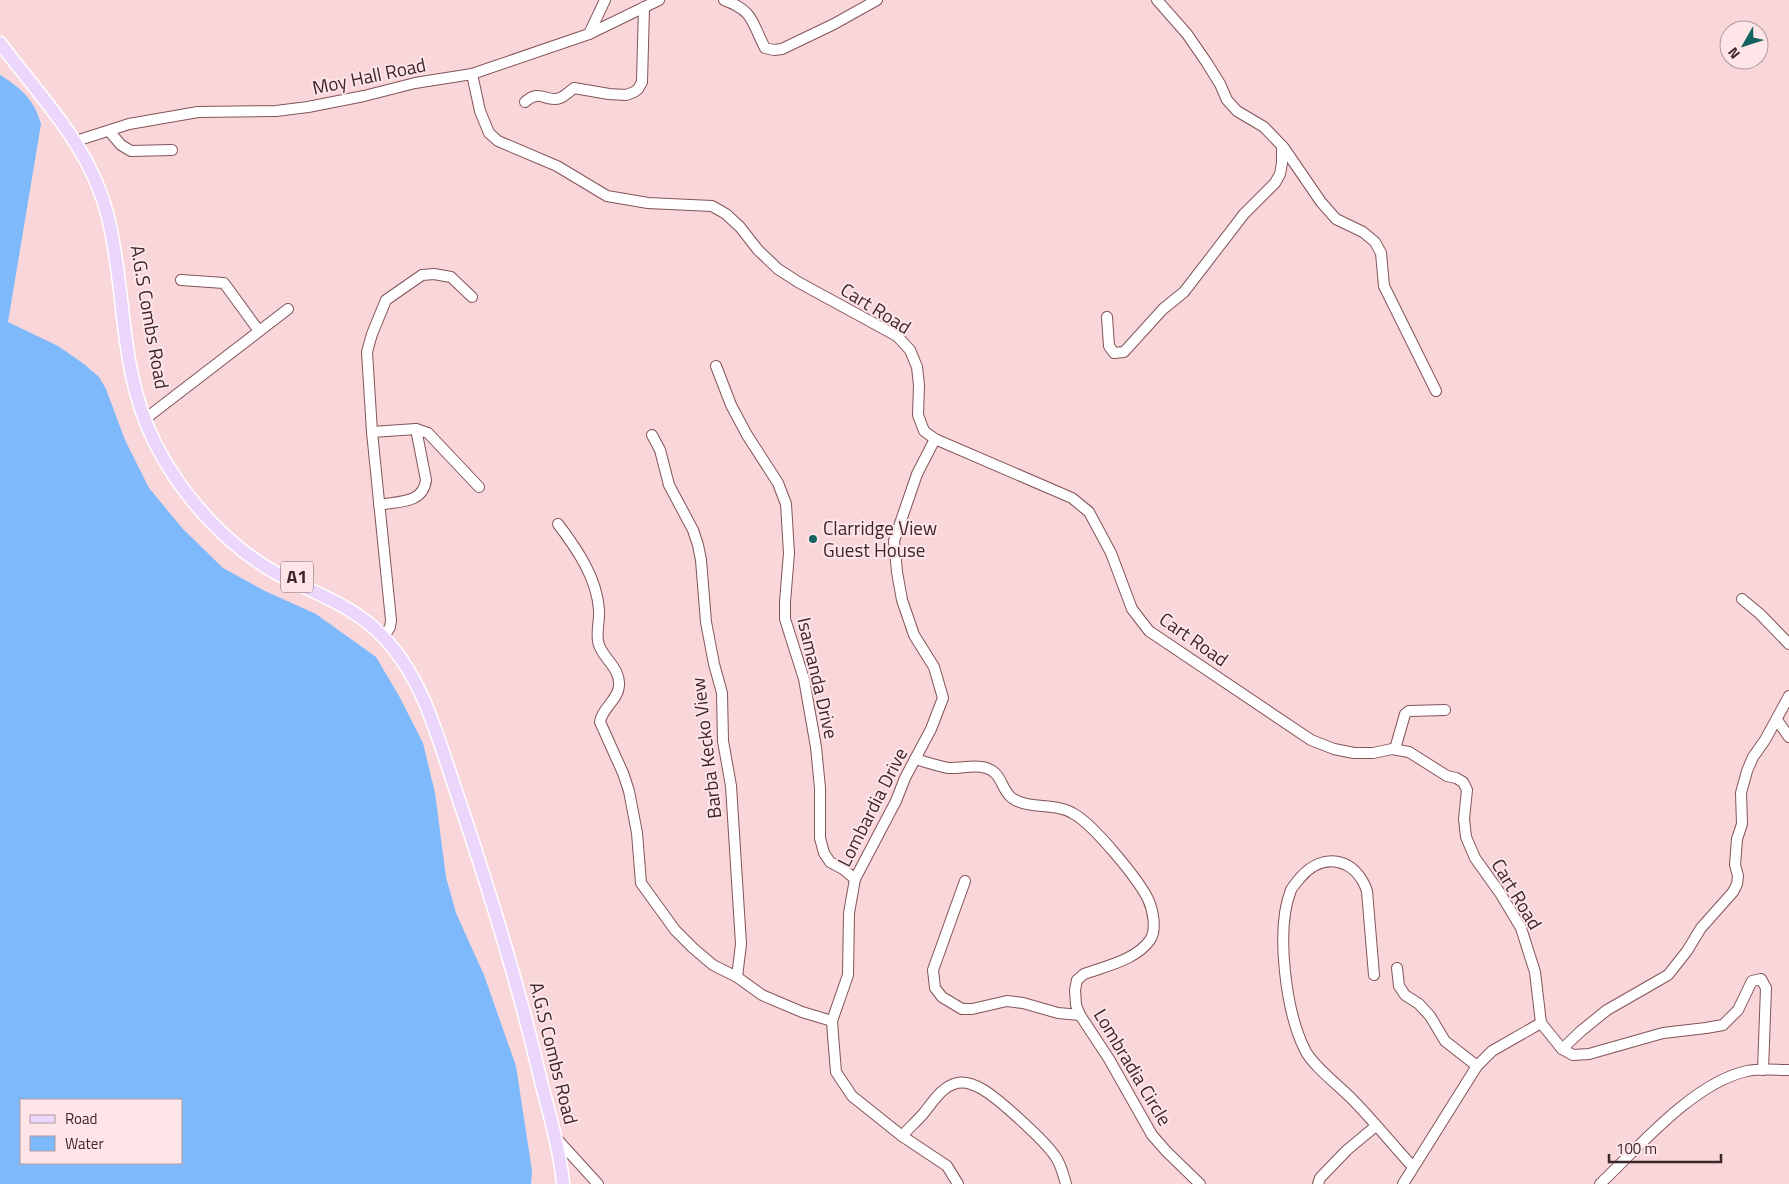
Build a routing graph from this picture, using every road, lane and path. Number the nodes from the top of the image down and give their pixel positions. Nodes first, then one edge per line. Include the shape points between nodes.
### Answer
1 (605, 0) edge
2 (659, 0) edge
3 (724, 0) edge
4 (877, 0) edge
5 (1157, 0) edge
6 (644, 7) junction
7 (0, 32) edge
8 (590, 34) junction
9 (0, 44) edge
10 (472, 74) junction
11 (525, 102) dead end
12 (109, 131) junction
13 (79, 140) junction
14 (1282, 146) junction
15 (172, 150) dead end
16 (181, 280) dead end
17 (472, 297) dead end
18 (288, 309) dead end
19 (1107, 317) dead end
20 (259, 331) junction
21 (716, 366) dead end
22 (1436, 390) dead end
23 (148, 417) junction
24 (416, 429) junction
25 (372, 432) junction
26 (652, 435) dead end
27 (935, 440) junction
28 (479, 487) dead end
29 (379, 505) junction
30 (558, 524) dead end
31 (1742, 599) dead end
32 (385, 636) junction
33 (1789, 644) edge
34 (1789, 696) edge
35 (1445, 710) dead end
36 (1777, 720) junction
37 (1789, 737) edge
38 (1395, 749) junction
39 (915, 759) junction
40 (855, 879) junction
41 (965, 881) dead end
42 (1397, 968) dead end
43 (1374, 975) dead end
44 (737, 977) junction
45 (1080, 1015) junction
46 (832, 1021) junction
47 (1541, 1023) junction
48 (1562, 1049) junction
49 (1477, 1066) junction
50 (1763, 1070) junction
51 (1789, 1070) edge
52 (1376, 1126) junction
53 (902, 1136) junction
54 (557, 1139) junction
55 (1414, 1167) junction
56 (563, 1184) edge
57 (598, 1184) edge
58 (958, 1184) edge
59 (1066, 1184) edge
60 (1200, 1184) edge
61 (1318, 1184) edge
62 (1403, 1184) edge
63 (1600, 1184) edge

1 - 8 street
2 - 6 street, Moy Hall Road
3 - 4 street via 739,5 750,16 764,48 774,50 834,24
5 - 14 street via 1208,63 1227,100 1237,111 1264,127
6 - 8 street, Moy Hall Road
6 - 11 street via 642,82 634,92 608,94 574,88 560,98 539,95 531,96
7 - 13 main road, A.G.S Combs Road / A1
8 - 10 street, Moy Hall Road
9 - 13 main road, A.G.S Combs Road / A1
10 - 12 street, Moy Hall Road via 308,107 276,111 198,112 129,124
10 - 27 street, Cart Road via 480,111 490,134 498,141 557,166 607,196 648,203 712,206 740,227 778,269 897,336 910,350 917,366 918,415 924,430
12 - 13 street, Moy Hall Road
12 - 15 street via 131,150
13 - 23 main road, A.G.S Combs Road / A1 via 107,193 116,225 134,363
14 - 19 street via 1280,174 1275,183 1244,214 1184,292 1163,309 1124,352 1114,353 1109,346
14 - 22 street via 1336,218 1363,232 1378,248 1384,286
16 - 20 street via 224,282
17 - 25 street via 451,277 434,274 422,275 386,300 367,352
18 - 20 street
20 - 23 street
21 - 40 street, Isamanda Drive via 730,404 778,483 786,504 789,553 785,620 804,679 816,747 820,838 830,862
23 - 32 main road, A.G.S Combs Road / A1 via 186,484 229,530 275,566 345,601 377,624
24 - 25 street
24 - 28 street via 428,433
24 - 29 street via 426,480 422,494
25 - 29 street
26 - 44 street, Barba Kecko View via 660,450 669,485 698,545 706,622 722,693 722,734 731,786 742,944
27 - 38 street, Cart Road via 1072,498 1089,512 1111,553 1132,609 1149,631 1311,740 1354,754
27 - 39 street, Lombardia Drive via 917,474 894,541 902,600 914,635 934,668 943,698 932,729
29 - 32 street via 391,620
30 - 44 street via 597,590 600,613 598,642 620,685 600,722 628,791 641,883 675,930 693,948 713,965
31 - 33 street
32 - 54 main road, A.G.S Combs Road / A1 via 409,661 434,704 512,940 556,1113
34 - 36 street
35 - 38 street via 1408,711
36 - 37 street
36 - 48 street via 1753,757 1740,792 1742,824 1737,839 1735,865 1738,876 1733,892 1701,928 1668,976 1607,1010
38 - 47 street, Cart Road via 1409,752 1447,776 1463,782 1467,790 1466,837 1475,858 1522,928 1535,972
39 - 40 street, Lombardia Drive
39 - 45 street, Lombradia Circle via 948,768 986,767 995,772 1012,799 1055,806 1073,813 1084,820 1111,850 1148,900 1154,919 1152,938 1139,953 1084,974 1077,980 1076,1005
40 - 46 street, Lombardia Drive via 848,923 848,974
41 - 45 street via 933,970 935,988 942,997 962,1009 1023,1002 1058,1013
42 - 49 street via 1405,995 1430,1016 1445,1041
43 - 52 street via 1367,891 1363,880 1353,868 1337,862 1312,866 1291,889 1283,926 1289,998 1306,1052
44 - 46 street via 783,1005
45 - 60 street, Lombradia Circle via 1152,1135
46 - 53 street, Lombardia Drive via 836,1072 852,1096
47 - 48 street
47 - 49 street via 1492,1051
48 - 50 street via 1573,1055 1589,1054 1663,1033 1723,1025 1738,1010 1752,980 1761,979 1766,988
49 - 55 street
50 - 51 street
50 - 63 street via 1749,1070 1724,1078 1702,1091
52 - 55 street
52 - 61 street via 1347,1150
53 - 58 street, Lombardia Drive via 947,1166
53 - 59 street via 948,1087 969,1083 994,1097 1055,1155
54 - 56 main road, A1
54 - 57 street
55 - 62 street

